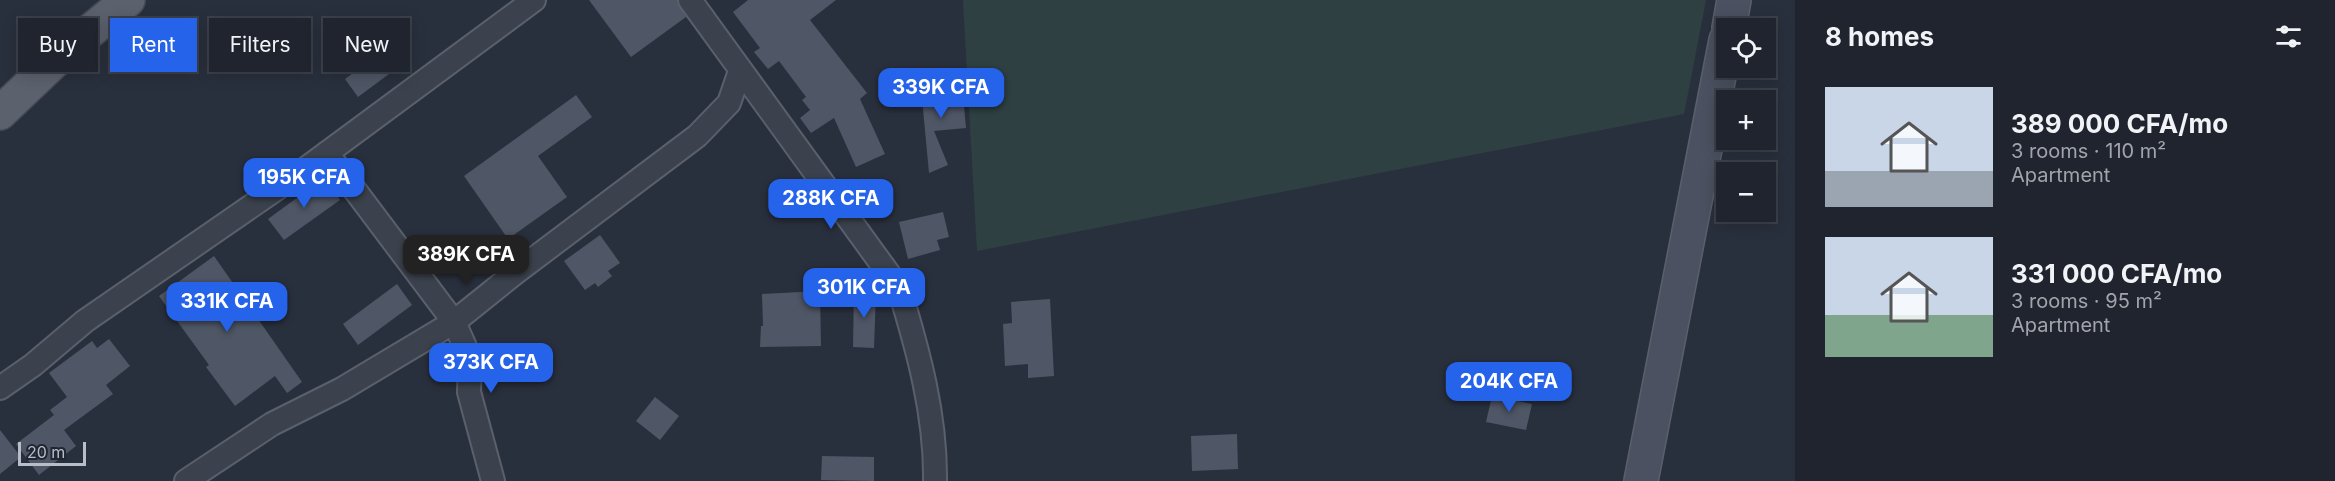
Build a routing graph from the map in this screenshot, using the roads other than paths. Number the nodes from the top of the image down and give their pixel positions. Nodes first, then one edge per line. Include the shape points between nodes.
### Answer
1 (128, 0) edge
2 (534, 0) edge
3 (690, 0) edge
4 (1734, 0) edge
5 (1731, 18) edge
6 (740, 71) junction
7 (1719, 78) edge
8 (0, 113) edge
9 (327, 153) junction
10 (454, 322) junction
11 (0, 388) edge
12 (186, 481) edge
13 (493, 481) edge
14 (935, 481) edge
15 (1641, 481) edge

1 - 8 main road via 62,54
2 - 9 street
3 - 6 street
4 - 5 main road
6 - 10 street via 729,103 697,136
6 - 14 street via 899,288 928,400
7 - 15 main road
9 - 10 street
9 - 11 street via 85,321
10 - 12 street via 342,389 272,424
10 - 13 street via 470,358 469,392

